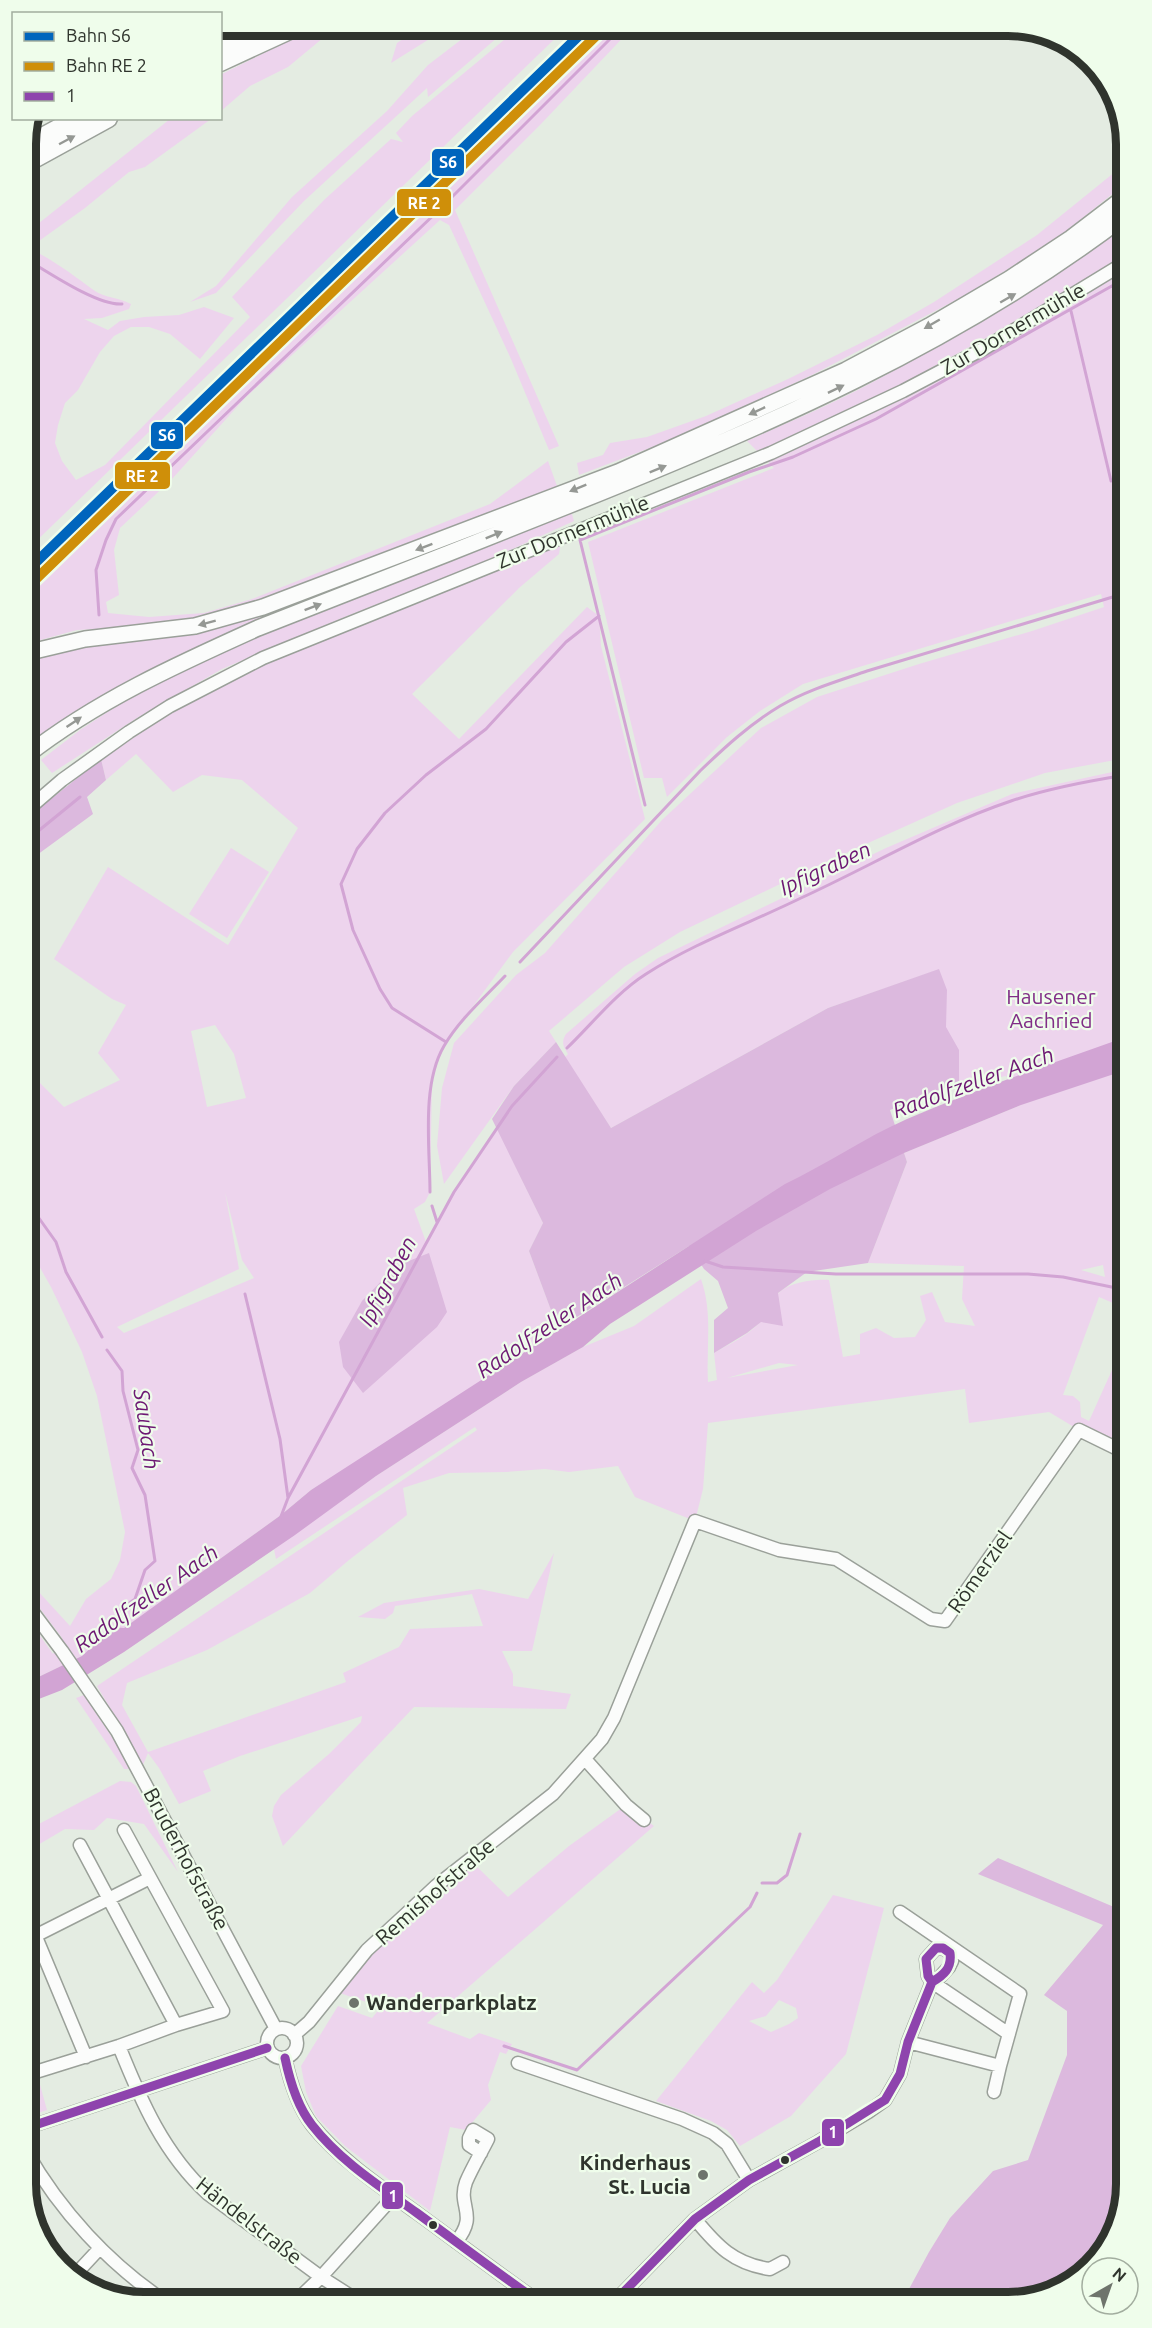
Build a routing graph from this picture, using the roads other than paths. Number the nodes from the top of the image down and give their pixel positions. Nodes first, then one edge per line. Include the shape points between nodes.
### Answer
1 (242, 36) edge
2 (276, 36) edge
3 (222, 45) edge
4 (222, 61) edge
5 (74, 120) edge
6 (104, 120) edge
7 (36, 141) edge
8 (36, 158) edge
9 (1116, 204) edge
10 (1116, 223) edge
11 (1116, 268) edge
12 (602, 486) junction
13 (559, 503) junction
14 (36, 651) edge
15 (36, 749) edge
16 (36, 802) edge
17 (1116, 1449) edge
18 (695, 1521) joint
19 (36, 1616) edge
20 (585, 1759) junction
21 (644, 1820) dead end
22 (124, 1830) dead end
23 (80, 1845) dead end
24 (150, 1878) junction
25 (108, 1899) junction
26 (900, 1912) dead end
27 (36, 1935) edge
28 (36, 1938) edge
29 (952, 1952) junction
30 (932, 1982) junction
31 (176, 2025) junction
32 (276, 2029) junction
33 (1009, 2034) junction
34 (294, 2035) junction
35 (908, 2042) junction
36 (119, 2046) junction
37 (267, 2048) junction
38 (86, 2057) junction
39 (285, 2058) junction
40 (518, 2063) dead end
41 (1000, 2066) junction
42 (36, 2072) edge
43 (137, 2092) junction
44 (994, 2092) dead end
45 (36, 2125) edge
46 (481, 2153) dead end
47 (36, 2166) edge
48 (749, 2180) junction
49 (394, 2196) junction
50 (695, 2219) junction
51 (456, 2242) junction
52 (100, 2248) junction
53 (783, 2262) dead end
54 (79, 2271) edge
55 (321, 2277) junction
56 (154, 2292) edge
57 (305, 2292) edge
58 (344, 2292) edge
59 (525, 2292) edge
60 (624, 2292) edge

1 - 3 highway
2 - 4 highway
5 - 7 highway
8 -> 6 highway
9 -> 12 main road via 1027,268 929,326 846,370
12 -> 10 main road via 739,436 935,340 1015,294
11 - 16 street, Zur Dornermühle via 982,349 771,453 263,658 129,732
12 - 13 main road
13 -> 14 main road via 263,607 195,626 85,639
15 -> 13 main road via 146,680 203,653
17 - 18 street, Römerziel via 1079,1430 945,1622 931,1619 836,1559 779,1550
18 - 20 street, Remishofstraße via 614,1718
19 - 32 street, Bruderhofstraße via 117,1731
20 - 21 street
20 - 34 street, Remishofstraße via 553,1794 436,1887 390,1929
22 - 24 street
23 - 25 street
24 - 25 street
24 - 31 street via 223,2011
25 - 27 street
25 - 31 street
26 - 29 street
28 - 38 street
29 - 30 street via 949,1967
29 - 30 street via 936,1948 929,1954 925,1968
29 - 33 street via 1020,1994
30 - 33 street
30 - 35 street
31 - 36 street
32 - 34 street via 290,2030
32 - 37 street via 267,2040
33 - 41 street
34 - 39 street via 296,2049
35 - 41 street
35 - 48 street via 900,2074 885,2100
36 - 38 street
36 - 43 street, Händelstraße
37 - 39 street via 278,2058
37 - 43 street
38 - 42 street
39 - 49 street via 294,2093 311,2123 336,2150
40 - 48 street via 713,2133 727,2144
41 - 44 street
43 - 45 street
43 - 55 street, Händelstraße via 160,2135 193,2180
46 - 51 street via 466,2184 468,2224
47 - 52 street via 64,2208
48 - 50 street
49 - 51 street
49 - 55 street
50 - 53 street via 725,2252 747,2265 770,2269
50 - 60 street
51 - 59 street
52 - 54 street
52 - 56 street
55 - 57 street
55 - 58 street, Händelstraße

